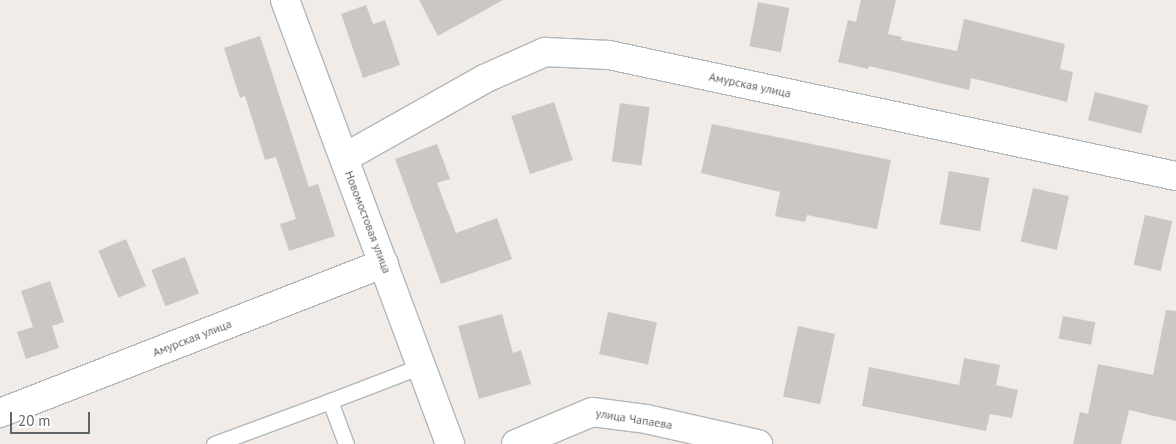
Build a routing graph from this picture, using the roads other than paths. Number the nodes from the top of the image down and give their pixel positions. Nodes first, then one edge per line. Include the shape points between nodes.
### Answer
1 (284, 0) edge
2 (344, 158) junction
3 (1176, 176) edge
4 (384, 262) junction
5 (421, 366) junction
6 (330, 400) junction
7 (0, 413) edge
8 (214, 444) edge
9 (346, 444) edge
10 (450, 444) edge
11 (516, 444) edge
12 (758, 444) edge

1 - 2 street, Новомостовая улица
2 - 3 street, Амурская улица via 484,79 545,52 609,55
2 - 4 street, Новомостовая улица
4 - 5 street, Новомостовая улица
4 - 7 street, Амурская улица
5 - 6 lane
5 - 10 street, Новомостовая улица
6 - 8 lane
6 - 9 lane
11 - 12 street, улица Чапаева via 592,412 646,419

